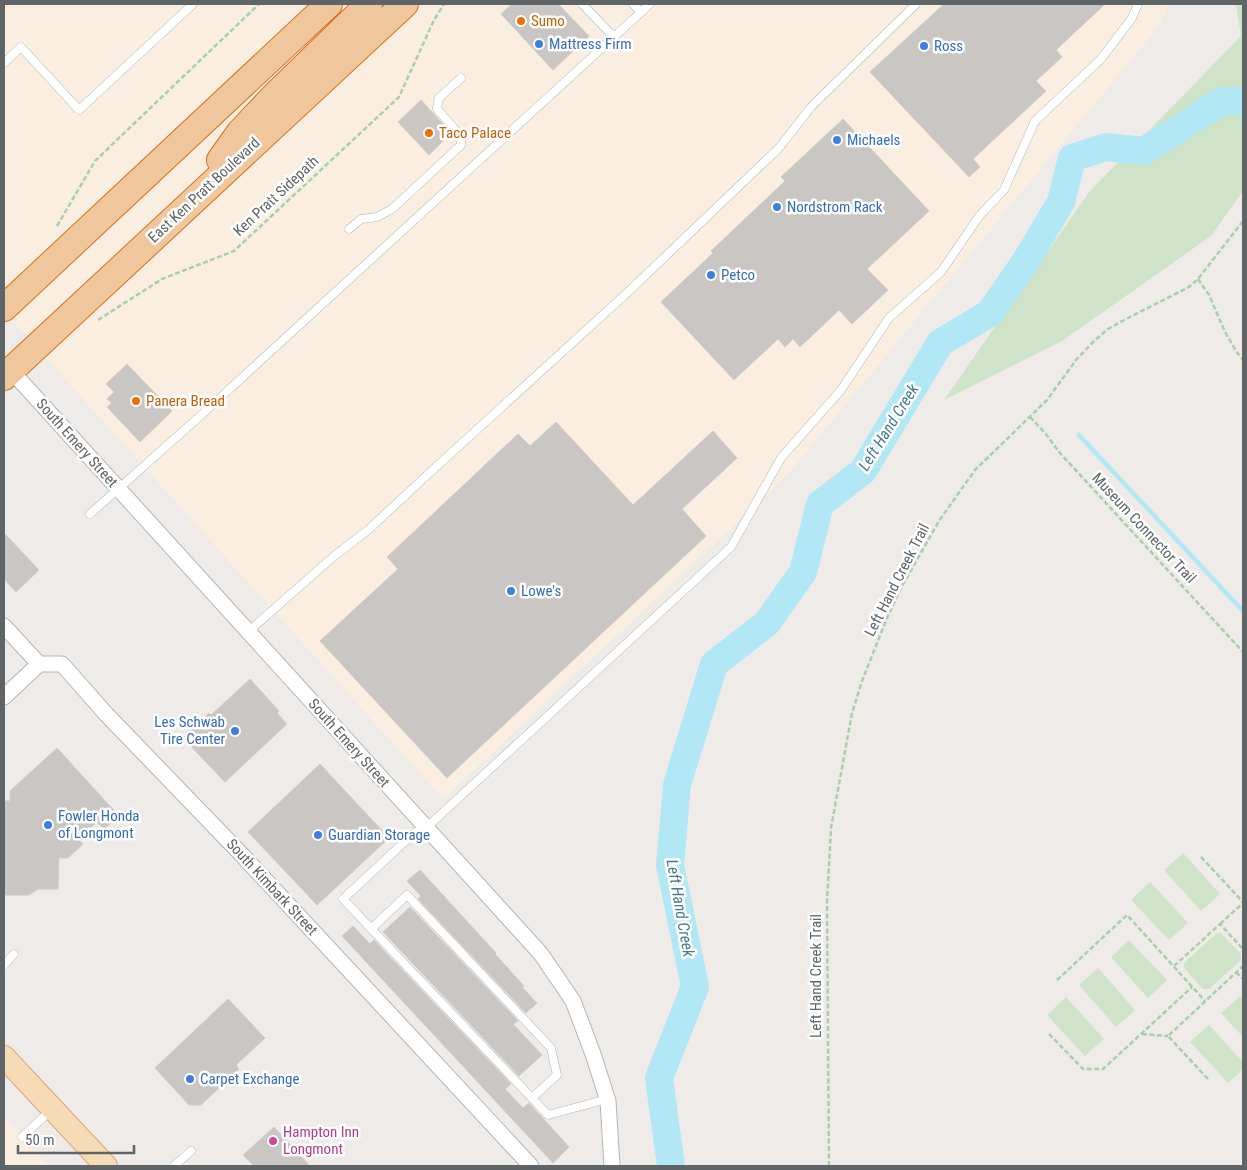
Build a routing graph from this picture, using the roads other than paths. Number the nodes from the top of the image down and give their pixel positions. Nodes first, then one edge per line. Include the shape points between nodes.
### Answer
1 (193, 4) edge
2 (329, 4) edge
3 (369, 4) edge
4 (405, 4) edge
5 (582, 4) edge
6 (634, 4) edge
7 (650, 4) edge
8 (916, 4) edge
9 (1138, 4) edge
10 (642, 12) junction
11 (614, 37) junction
12 (4, 63) edge
13 (461, 78) dead end
14 (188, 206) junction
15 (349, 229) dead end
16 (4, 308) edge
17 (6, 370) edge
18 (118, 488) junction
19 (90, 514) dead end
20 (4, 626) edge
21 (248, 632) junction
22 (39, 664) junction
23 (4, 696) edge
24 (426, 828) junction
25 (371, 929) junction
26 (14, 954) dead end
27 (4, 965) edge
28 (4, 1057) edge
29 (532, 1098) junction
30 (607, 1099) junction
31 (52, 1109) junction
32 (22, 1136) dead end
33 (191, 1151) dead end
34 (106, 1166) edge
35 (174, 1166) edge
36 (531, 1166) edge
37 (612, 1166) edge

1 - 12 lane via 79,110 21,48
2 - 16 highway
3 - 14 highway via 240,132
4 - 14 highway, East Ken Pratt Boulevard
5 - 11 lane
6 - 10 lane
7 - 10 lane
8 - 21 lane via 811,107 779,148 628,292 368,530 332,557
9 - 24 lane via 1132,18 1101,60 1035,121 1004,190 980,215 941,272 889,318 841,390 781,458 731,548
10 - 11 lane
11 - 18 lane
13 - 15 lane via 439,98 437,109 461,136 461,145 392,209 376,217 361,219
14 - 17 highway, East Ken Pratt Boulevard
17 - 18 street, South Emery Street
18 - 19 lane
18 - 21 street, South Emery Street
20 - 22 street
21 - 24 street, South Emery Street
22 - 23 street
22 - 36 street, South Kimbark Street via 62,664
24 - 25 lane via 414,832 343,899
24 - 30 street, South Emery Street via 542,954 573,1001
25 - 29 lane
25 - 29 lane via 407,895 550,1048 557,1075
26 - 27 lane
28 - 31 main road
29 - 30 lane via 548,1115
30 - 37 street, South Emery Street
31 - 32 lane
31 - 34 main road
33 - 35 lane

